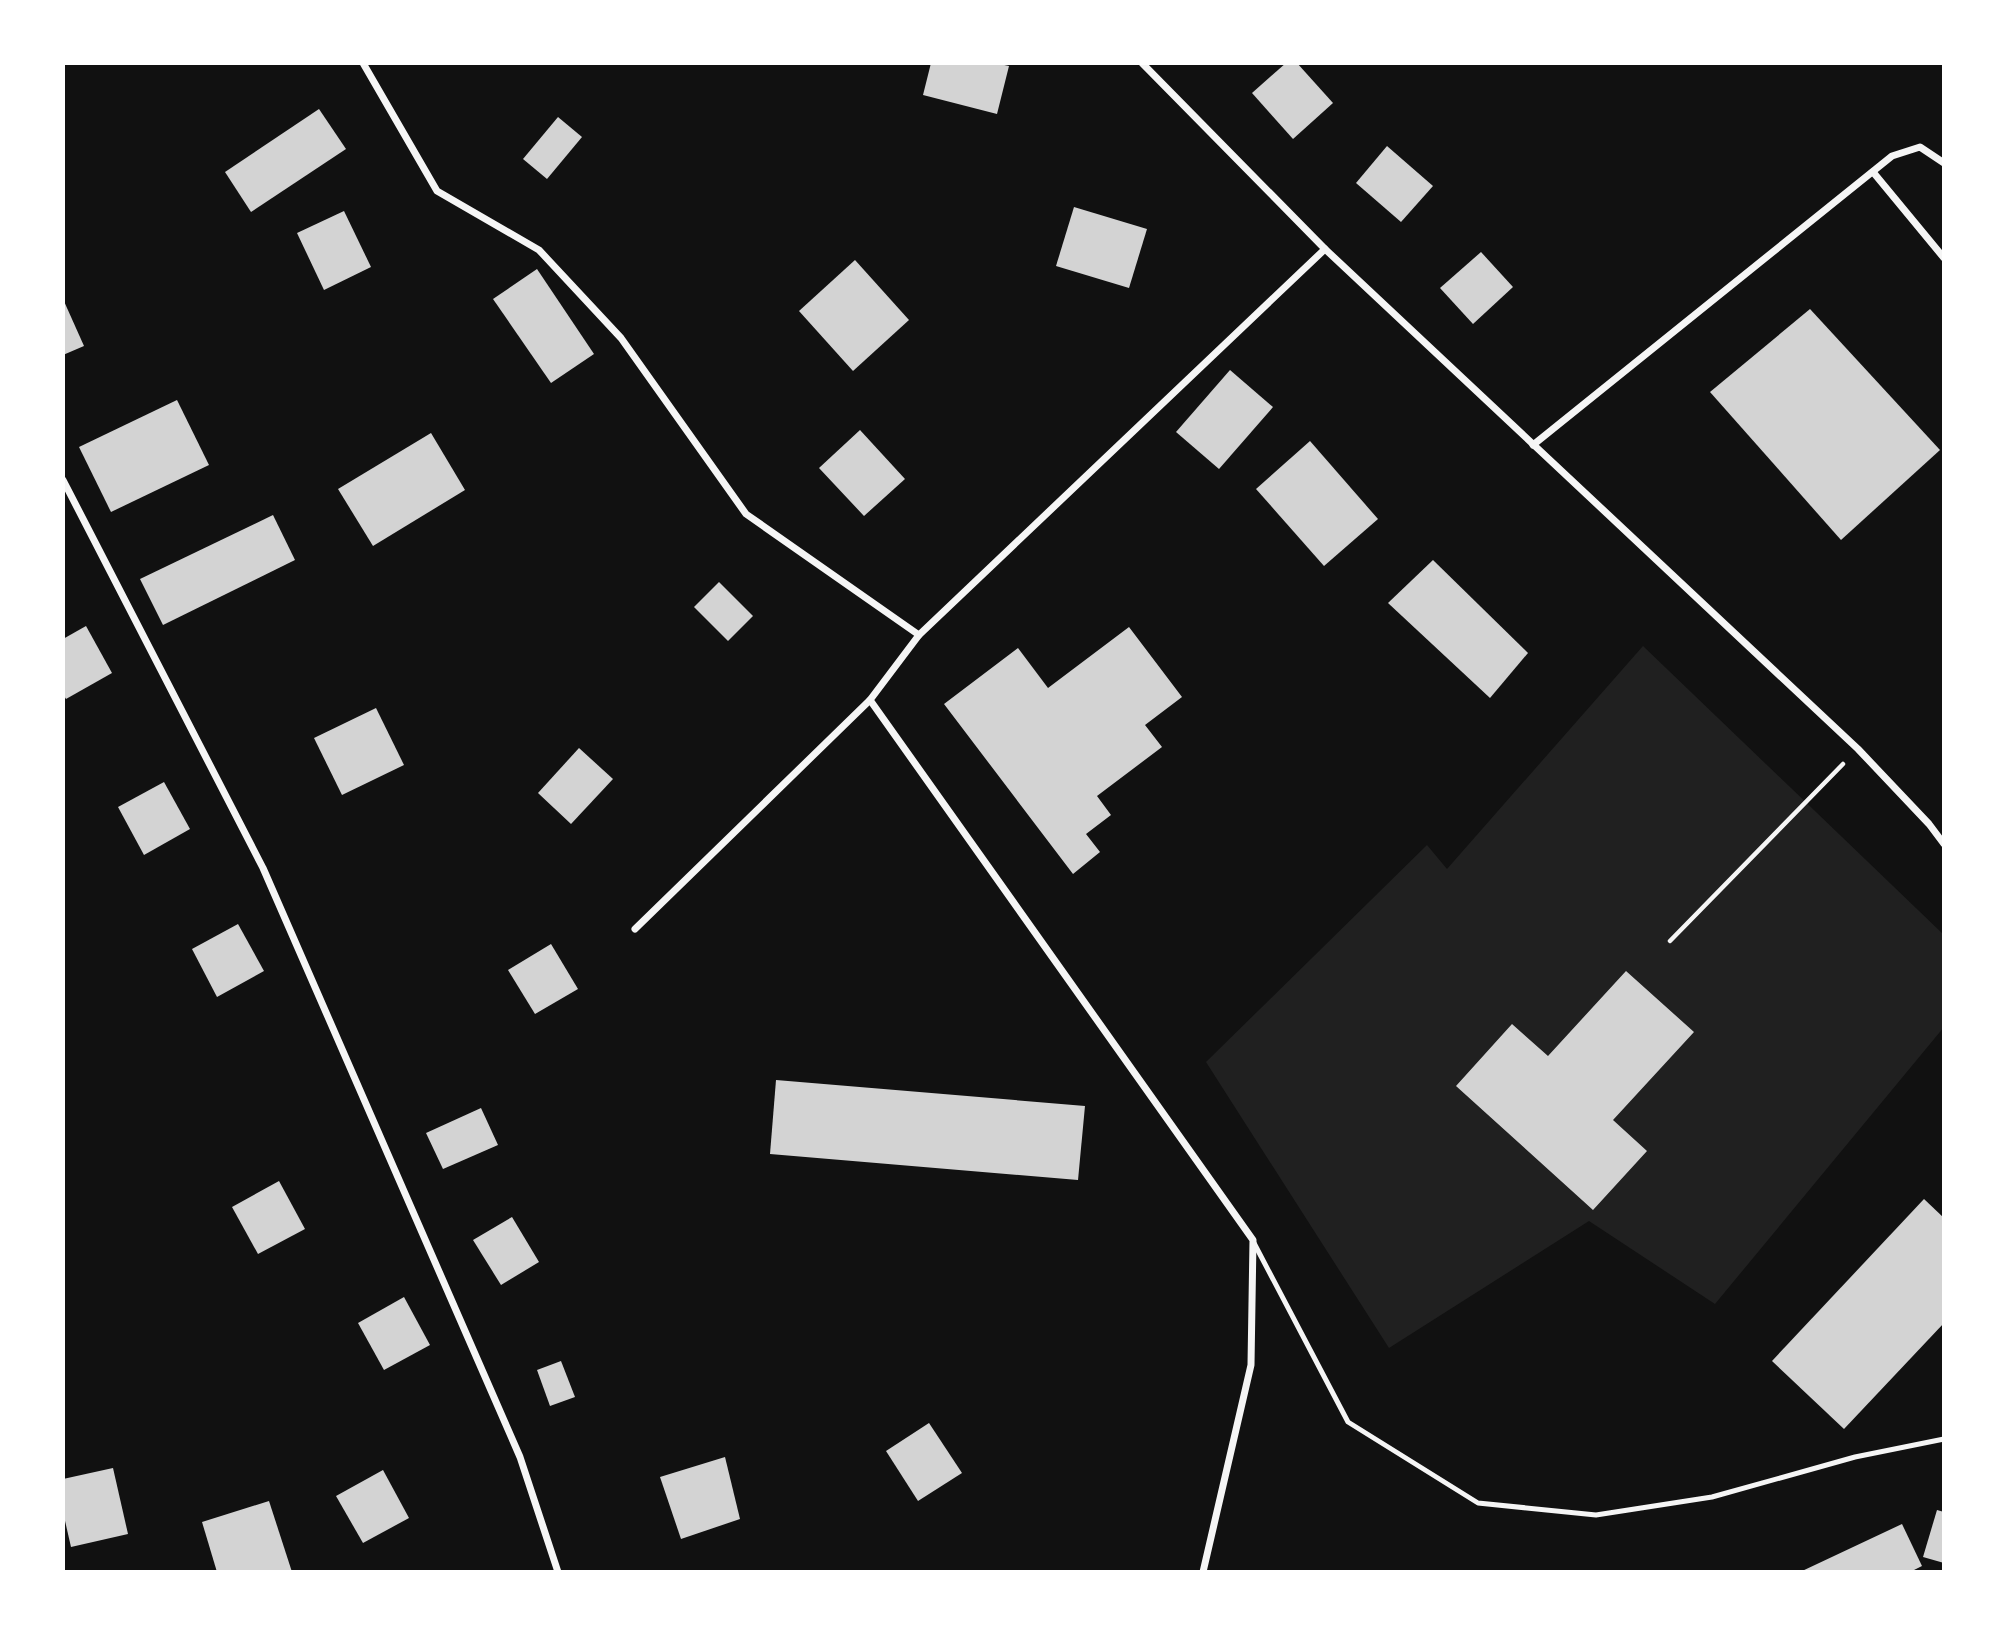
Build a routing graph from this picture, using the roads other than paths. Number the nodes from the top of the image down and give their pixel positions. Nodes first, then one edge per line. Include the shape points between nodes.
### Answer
1 (363, 63) edge
2 (1142, 63) edge
3 (1944, 163) edge
4 (1873, 172) junction
5 (1325, 249) junction
6 (1944, 258) edge
7 (1533, 445) junction
8 (63, 480) edge
9 (919, 635) junction
10 (870, 700) junction
11 (1944, 844) edge
12 (635, 929) dead end
13 (1253, 1240) junction
14 (1944, 1439) edge
15 (558, 1572) edge
16 (1203, 1572) edge

1 - 9 street via 437,191 539,250 621,338 746,514
2 - 5 street
3 - 4 street via 1920,147 1892,156
4 - 6 street
4 - 7 street
5 - 7 street
5 - 9 street
7 - 11 street via 1858,749
8 - 15 street via 264,868 520,1457
9 - 10 street
10 - 12 street
10 - 13 street
13 - 14 lane via 1348,1422 1478,1503 1596,1515 1712,1497 1855,1457
13 - 16 street via 1251,1365

